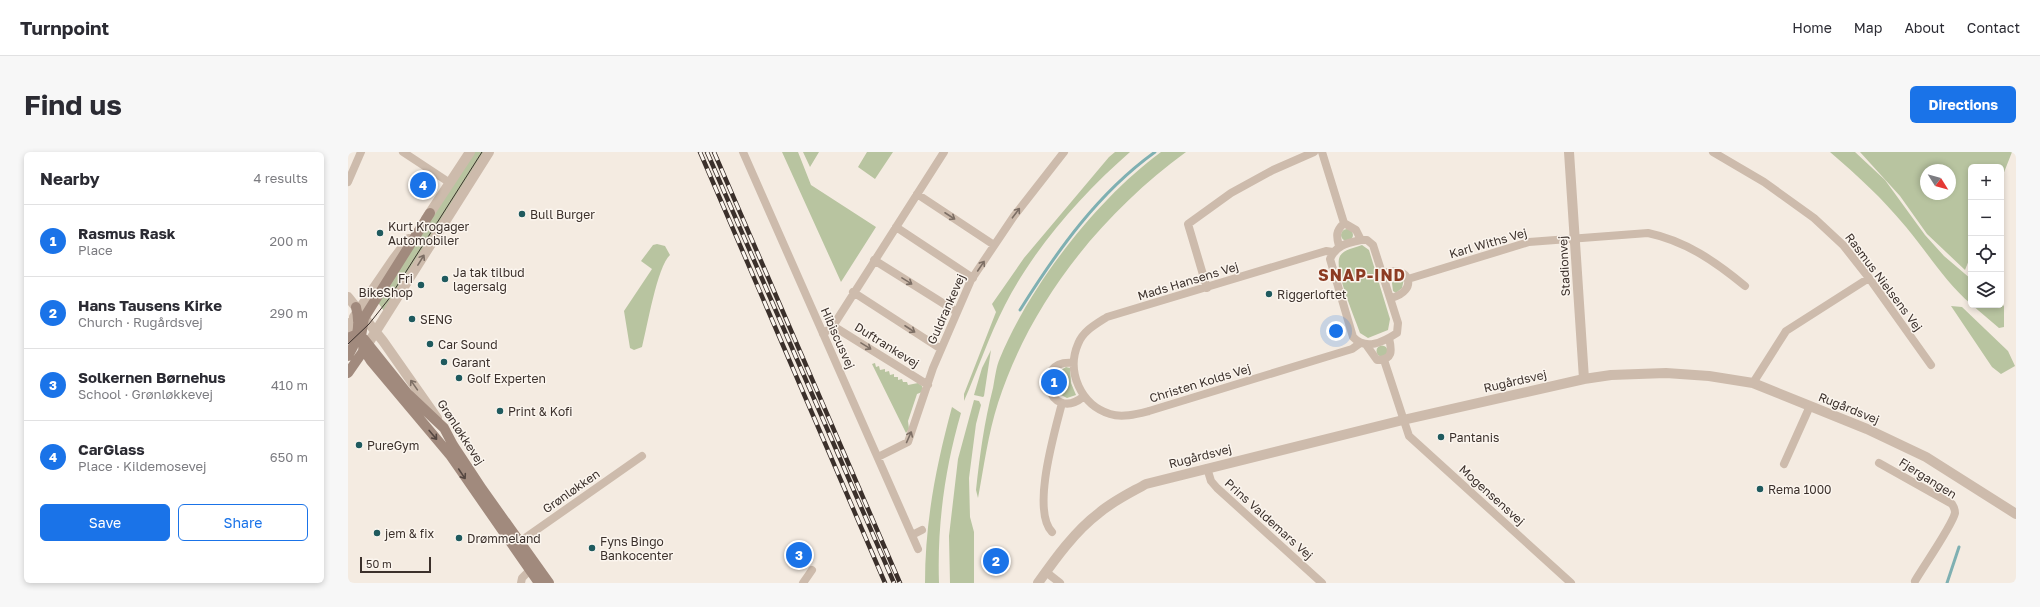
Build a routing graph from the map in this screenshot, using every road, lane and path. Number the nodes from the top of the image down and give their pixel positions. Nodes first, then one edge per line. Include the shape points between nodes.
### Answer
1 (361, 152) edge
2 (403, 152) edge
3 (470, 152) edge
4 (489, 152) edge
5 (743, 152) edge
6 (944, 152) edge
7 (1064, 152) edge
8 (1314, 152) edge
9 (1322, 152) edge
10 (1569, 152) edge
11 (1713, 152) edge
12 (348, 182) edge
13 (450, 183) junction
14 (917, 194) junction
15 (430, 213) joint
16 (1344, 223) junction
17 (896, 227) junction
18 (1576, 239) junction
19 (1361, 240) junction
20 (994, 245) junction
21 (1336, 249) junction
22 (874, 260) junction
23 (1384, 273) junction
24 (973, 278) junction
25 (1869, 278) junction
26 (1408, 279) junction
27 (1745, 286) dead end
28 (1207, 288) junction
29 (854, 292) junction
30 (348, 297) edge
31 (1392, 298) junction
32 (957, 312) junction
33 (360, 317) edge
34 (833, 326) junction
35 (823, 334) junction
36 (356, 335) edge
37 (1389, 338) junction
38 (1363, 345) junction
39 (941, 349) junction
40 (348, 356) edge
41 (1384, 360) junction
42 (1073, 363) junction
43 (1931, 365) dead end
44 (348, 374) edge
45 (1584, 378) junction
46 (1753, 383) junction
47 (928, 385) junction
48 (1083, 397) junction
49 (1062, 403) junction
50 (1810, 406) junction
51 (1403, 420) junction
52 (444, 428) junction
53 (642, 456) dead end
54 (878, 457) junction
55 (1879, 463) dead end
56 (1784, 464) dead end
57 (1207, 468) junction
58 (2016, 514) edge
59 (922, 530) dead end
60 (1052, 532) dead end
61 (912, 534) junction
62 (516, 545) junction
63 (918, 549) dead end
64 (530, 570) junction
65 (812, 570) dead end
66 (1046, 572) junction
67 (1915, 581) dead end
68 (521, 583) edge
69 (539, 583) edge
70 (549, 583) edge
71 (803, 583) edge
72 (1038, 583) edge
73 (1060, 583) edge
74 (1322, 583) edge
75 (1571, 583) edge

1 - 12 street
2 - 13 street
3 - 13 street
33 -> 4 street via 385,317
5 - 35 street, Hibiscusvej
6 - 14 street
20 -> 7 street, Guldrankevej
8 - 28 street via 1272,170 1231,193 1188,224
9 - 16 street
10 - 18 street, Stadionvej
11 - 25 street, Rasmus Nielsens Vej via 1764,182 1814,218 1843,244
13 - 15 street
14 - 17 street
14 -> 20 street
15 - 33 main road
16 - 19 street via 1356,230
16 - 21 street via 1336,235
17 - 22 street
17 - 24 street
18 - 26 street, Karl Withs Vej via 1529,242
18 - 27 street, Karl Withs Vej via 1648,233 1668,237 1692,248
18 - 45 street, Stadionvej
19 - 21 street, Mads Hansens Vej
19 - 23 street via 1367,240 1374,245
24 -> 20 street, Guldrankevej
21 - 28 street, Mads Hansens Vej
21 - 38 street via 1330,259 1341,300 1353,337
22 - 29 street
22 -> 32 street
23 - 26 street via 1398,270
23 - 31 street
24 - 32 street, Guldrankevej
25 - 43 street, Rasmus Nielsens Vej
25 - 46 street via 1786,331
26 - 31 street via 1405,292
28 - 42 street, Mads Hansens Vej via 1107,317 1088,329 1078,344
29 - 34 street
29 -> 39 street
30 - 33 street, Grønløkkevej
31 - 37 street via 1398,323 1397,333
32 - 39 street, Guldrankevej
33 - 36 street
33 - 36 main road
33 - 36 street
52 -> 33 street, Grønløkkevej
34 - 35 street
34 -> 47 street, Duftrankevej
35 - 54 street, Hibiscusvej
36 - 40 main road
36 - 44 main road
36 - 52 main road via 408,394
36 -> 62 main road, Grønløkkevej via 381,374 450,455
37 - 38 street, Christen Kolds Vej
37 - 41 street via 1391,349 1389,356
38 - 41 street via 1376,360
38 - 48 street, Christen Kolds Vej via 1130,415 1110,414
39 - 47 street, Guldrankevej
41 - 51 street, Mogensensvej
42 - 48 street
42 - 49 street via 1058,365 1048,378 1047,386 1050,393
45 - 46 street, Rugårdsvej via 1666,373
45 - 51 street, Rugårdsvej
46 - 50 street, Rugårdsvej
54 -> 47 street, Guldrankevej via 908,442
48 - 49 street via 1070,404
49 - 60 street via 1046,467 1043,509 1047,527
50 - 56 street
50 - 58 street, Rugårdsvej via 1926,457
51 - 57 street, Rugårdsvej
51 - 75 street, Mogensensvej via 1409,436
52 - 62 main road, Grønløkkevej
53 - 62 street, Grønløkken
54 - 61 street, Hibiscusvej
55 - 67 street, Fjergangen via 1952,504 1954,508 1954,516
57 - 66 street, Rugårdsvej via 1146,484 1118,499 1081,529
57 - 74 street, Prins Valdemars Vej via 1217,488
59 - 61 street
61 - 63 street, Hibiscusvej
62 - 64 main road, Grønløkkevej
62 - 70 main road, Grønløkkevej
64 - 68 street via 522,578
64 - 69 main road, Grønløkkevej
65 - 71 street
66 - 72 street, Rugårdsvej
66 - 73 street

